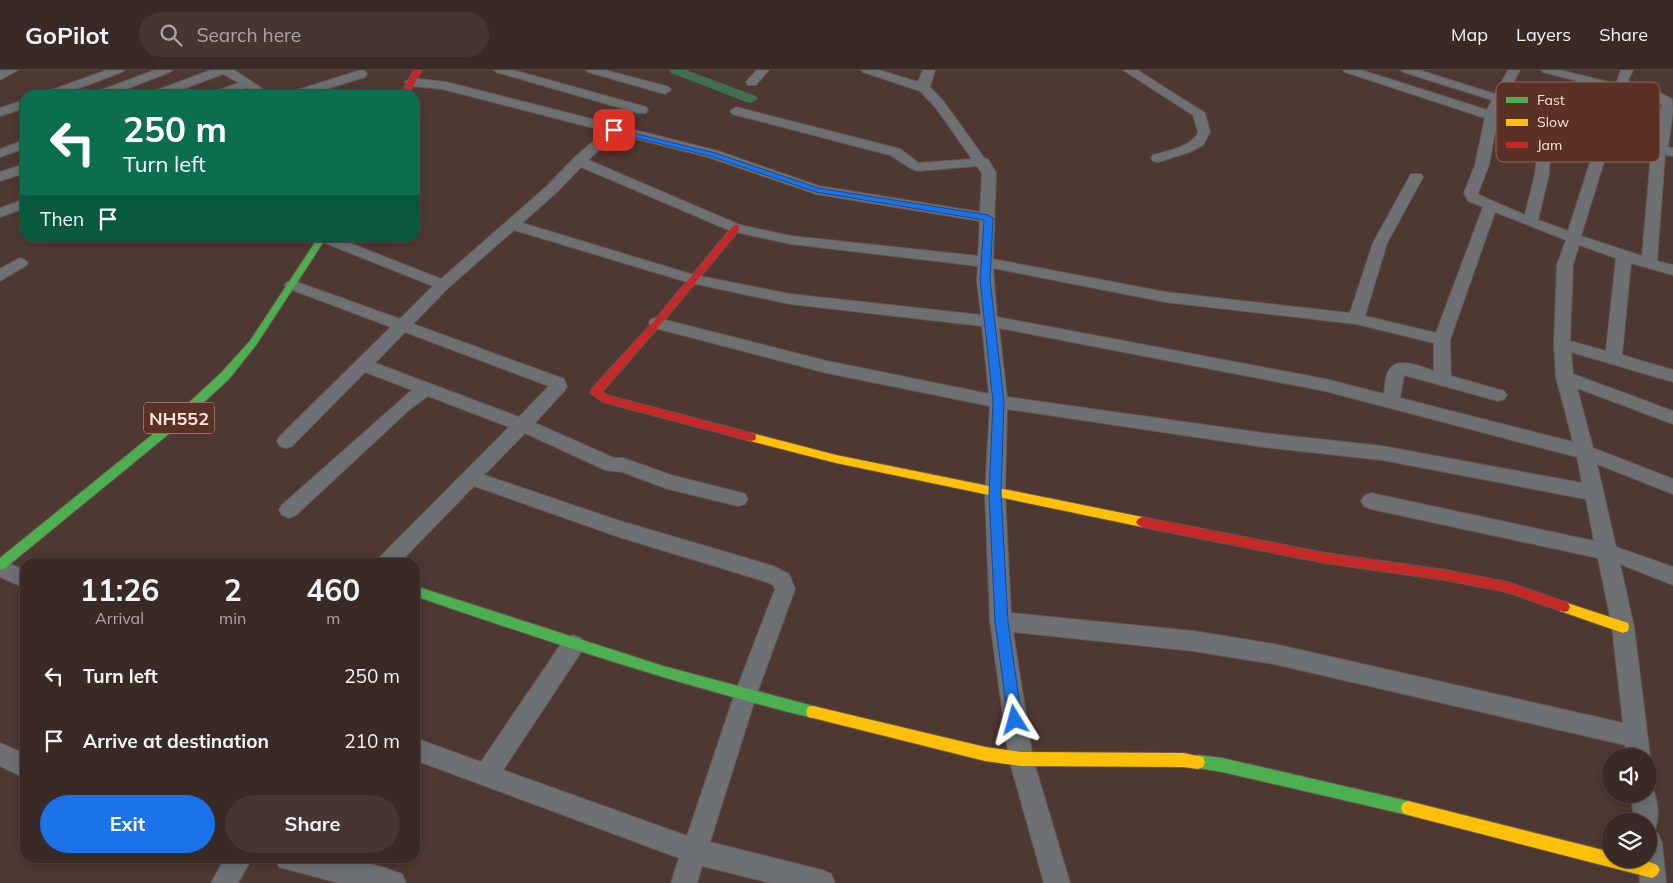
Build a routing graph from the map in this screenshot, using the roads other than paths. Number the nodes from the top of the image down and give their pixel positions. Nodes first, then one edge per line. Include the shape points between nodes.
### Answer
1 (12, 70) edge
2 (118, 70) edge
3 (166, 70) edge
4 (222, 70) edge
5 (226, 70) edge
6 (418, 70) edge
7 (500, 70) edge
8 (592, 70) edge
9 (763, 70) edge
10 (867, 70) edge
11 (928, 70) edge
12 (1129, 70) edge
13 (1349, 70) edge
14 (1407, 70) edge
15 (1547, 70) edge
16 (361, 71) edge
17 (0, 76) edge
18 (1622, 77) edge
19 (411, 82) junction
20 (752, 82) dead end
21 (247, 84) junction
22 (924, 88) junction
23 (64, 90) edge
24 (113, 90) edge
25 (169, 90) edge
26 (231, 90) edge
27 (257, 90) edge
28 (309, 90) edge
29 (407, 90) edge
30 (665, 90) dead end
31 (1660, 96) edge
32 (1496, 98) edge
33 (1496, 102) edge
34 (20, 106) edge
35 (642, 110) dead end
36 (736, 111) dead end
37 (0, 112) edge
38 (1492, 116) junction
39 (1496, 117) edge
40 (614, 130) junction
41 (20, 146) edge
42 (1667, 151) edge
43 (0, 153) edge
44 (1158, 158) dead end
45 (579, 161) junction
46 (983, 162) junction
47 (1543, 162) edge
48 (1597, 162) edge
49 (1657, 162) edge
50 (20, 170) edge
51 (1416, 177) dead end
52 (0, 178) edge
53 (20, 205) edge
54 (1490, 207) junction
55 (0, 213) edge
56 (988, 218) junction
57 (1530, 222) junction
58 (512, 225) junction
59 (736, 228) junction
60 (1574, 237) junction
61 (320, 242) edge
62 (333, 242) edge
63 (1624, 256) junction
64 (987, 262) junction
65 (20, 263) dead end
66 (1649, 263) junction
67 (1673, 270) edge
68 (0, 276) edge
69 (692, 279) junction
70 (292, 285) junction
71 (442, 285) junction
72 (1356, 319) junction
73 (989, 320) junction
74 (657, 323) junction
75 (403, 327) junction
76 (1442, 340) junction
77 (1562, 344) junction
78 (1613, 360) junction
79 (363, 366) junction
80 (1673, 376) edge
81 (1565, 377) junction
82 (1443, 379) junction
83 (425, 389) junction
84 (1498, 395) dead end
85 (999, 402) junction
86 (1391, 402) junction
87 (1673, 418) edge
88 (522, 425) junction
89 (286, 441) dead end
90 (1585, 452) junction
91 (471, 478) junction
92 (1673, 487) edge
93 (995, 493) junction
94 (1594, 493) junction
95 (738, 499) dead end
96 (1371, 500) dead end
97 (289, 510) dead end
98 (1607, 552) junction
99 (392, 558) edge
100 (0, 566) edge
101 (20, 576) edge
102 (1673, 576) edge
103 (420, 593) edge
104 (1001, 622) junction
105 (1623, 627) junction
106 (573, 646) junction
107 (745, 696) junction
108 (1637, 747) edge
109 (420, 751) edge
110 (0, 754) edge
111 (1021, 759) junction
112 (20, 764) edge
113 (486, 775) junction
114 (694, 851) junction
115 (236, 863) edge
116 (309, 863) edge
117 (1652, 876) edge
118 (224, 883) edge
119 (393, 883) edge
120 (684, 883) edge
121 (822, 883) edge
122 (1057, 883) edge

1 - 17 street
2 - 23 street
3 - 24 street
4 - 25 street
5 - 21 street
6 - 19 main road
7 - 35 street
8 - 30 street
9 - 20 street
10 - 22 street
11 - 22 street
12 - 44 street via 1199,113 1203,138 1194,145
13 - 38 street
14 - 32 street
15 - 18 street via 1584,81
16 - 28 street
19 - 29 main road
19 - 40 street via 442,85
21 - 26 street
21 - 27 street
22 - 46 street
31 - 42 street via 1669,96
33 - 38 street
34 - 37 street
36 - 46 street via 895,152 918,167
38 - 39 street
38 - 54 street via 1482,165 1471,193 1473,198
40 - 45 street
40 - 56 street via 713,154 816,190
41 - 43 street
45 - 58 street
45 - 59 street
46 - 56 street via 989,173
47 - 57 street
48 - 60 street
49 - 66 street
50 - 52 street
51 - 72 street via 1380,243
53 - 55 street
54 - 57 street
54 - 76 street
56 - 64 street
57 - 60 street
58 - 69 street
58 - 71 street
59 - 64 street via 791,240
59 - 69 main road
60 - 63 street
60 - 77 street via 1565,265
61 - 70 main road, NH552
62 - 71 street
63 - 66 street
63 - 78 street
64 - 72 street via 1165,297
64 - 73 street via 985,280
65 - 68 street
66 - 67 street
69 - 73 street via 790,298
69 - 74 main road
70 - 75 street
70 - 100 main road, NH552 via 253,343 202,399
71 - 75 street
72 - 76 street
73 - 85 street
73 - 86 street via 1325,385
74 - 85 street via 827,367
74 - 93 main road via 595,393 603,398 836,459
75 - 79 street
75 - 88 street via 558,383 554,392
76 - 82 street
77 - 78 street
77 - 81 street
78 - 80 street
79 - 83 street
79 - 89 street
81 - 87 street
81 - 90 street
82 - 84 street
82 - 86 street via 1401,369 1396,372
83 - 88 street
83 - 97 street
85 - 93 street
85 - 94 street via 1263,440 1382,453
86 - 90 street
88 - 91 street
88 - 95 street via 612,465 624,465 668,482
90 - 92 street
90 - 94 street
91 - 99 street
91 - 107 street via 782,580 785,589
93 - 104 street
93 - 105 main road via 1325,558 1507,587
94 - 98 street
96 - 98 street
98 - 102 street
98 - 105 street
100 - 101 street
103 - 106 main road
104 - 108 street via 1194,641 1274,654
104 - 111 street
105 - 108 street
106 - 107 main road
106 - 113 street
107 - 111 main road via 985,754
107 - 114 street
109 - 113 street
110 - 112 street
111 - 117 main road via 1182,760 1222,765 1376,800
111 - 122 street
113 - 114 street
114 - 120 street
114 - 121 street
115 - 118 street
116 - 119 street

